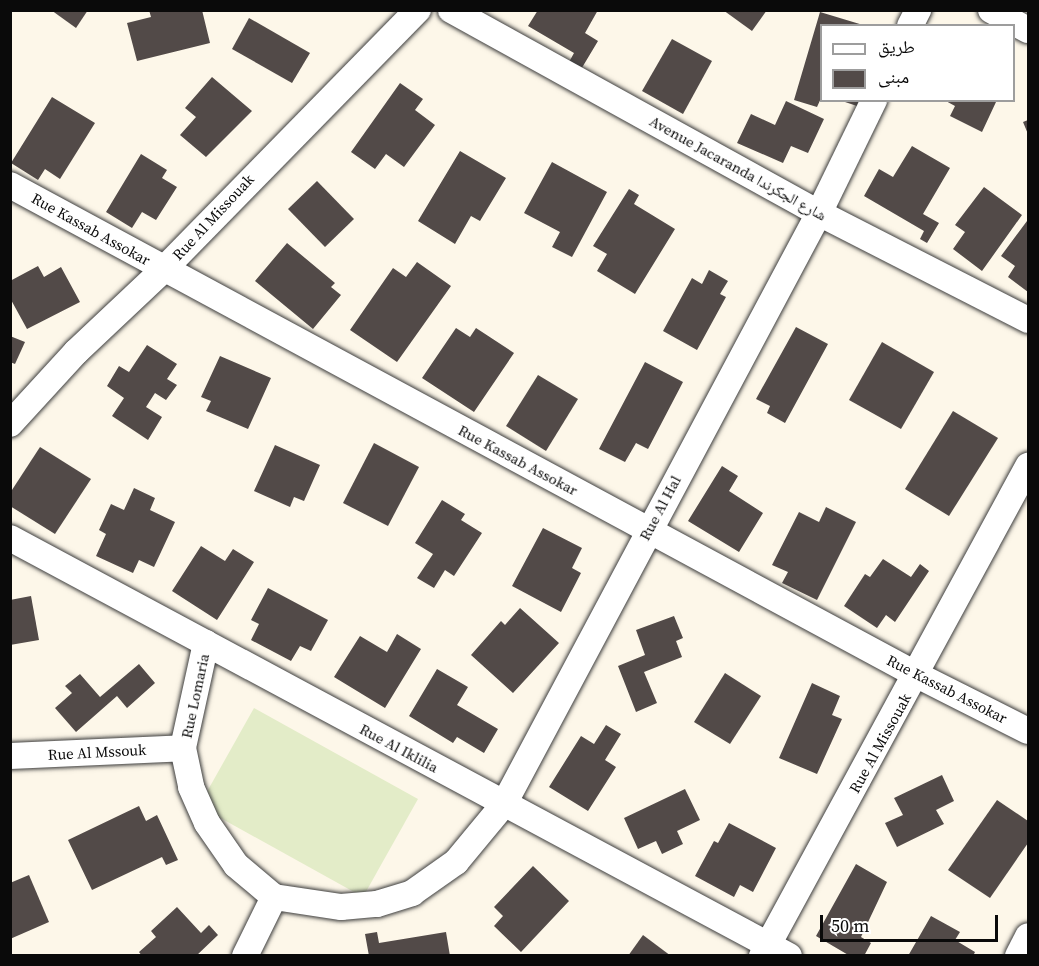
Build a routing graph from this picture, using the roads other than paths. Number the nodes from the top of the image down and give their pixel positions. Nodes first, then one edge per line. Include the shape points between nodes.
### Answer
1 (418, 10) edge
2 (451, 10) edge
3 (918, 10) edge
4 (991, 10) edge
5 (911, 24) edge
6 (1029, 30) edge
7 (873, 102) edge
8 (10, 185) edge
9 (819, 213) junction
10 (164, 269) junction
11 (1029, 320) edge
12 (10, 424) edge
13 (1029, 466) edge
14 (648, 530) junction
15 (10, 538) edge
16 (206, 643) junction
17 (917, 675) junction
18 (1029, 731) edge
19 (183, 748) junction
20 (10, 756) edge
21 (504, 804) junction
22 (274, 897) junction
23 (1029, 936) edge
24 (774, 952) edge
25 (245, 956) edge
26 (1018, 956) edge

1 - 10 street, Rue Al Missouak
2 - 9 street, Avenue Jacaranda شارع الجكرندا
3 - 5 street
4 - 6 street
7 - 9 street, Rue Al Hal
8 - 10 street, Rue Kassab Assokar
9 - 11 street, Avenue Jacaranda شارع الجكرندا
9 - 14 street, Rue Al Hal
10 - 12 street, Rue Al Missouak via 76,352
10 - 14 street, Rue Kassab Assokar
13 - 17 street, Rue Al Missouak
14 - 17 street, Rue Kassab Assokar
14 - 21 street, Rue Al Hal
15 - 16 street, Rue Al Iklilia
16 - 19 street, Rue Lomaria
16 - 21 street, Rue Al Iklilia
17 - 18 street, Rue Kassab Assokar
17 - 24 street, Rue Al Missouak
19 - 20 street, Rue Al Mssouk
19 - 22 street, Rue Lomaria via 191,787 207,824 236,865
21 - 22 street via 456,862 412,893 377,904 341,907
21 - 24 street, Rue Al Iklilia
22 - 25 street
23 - 26 street

